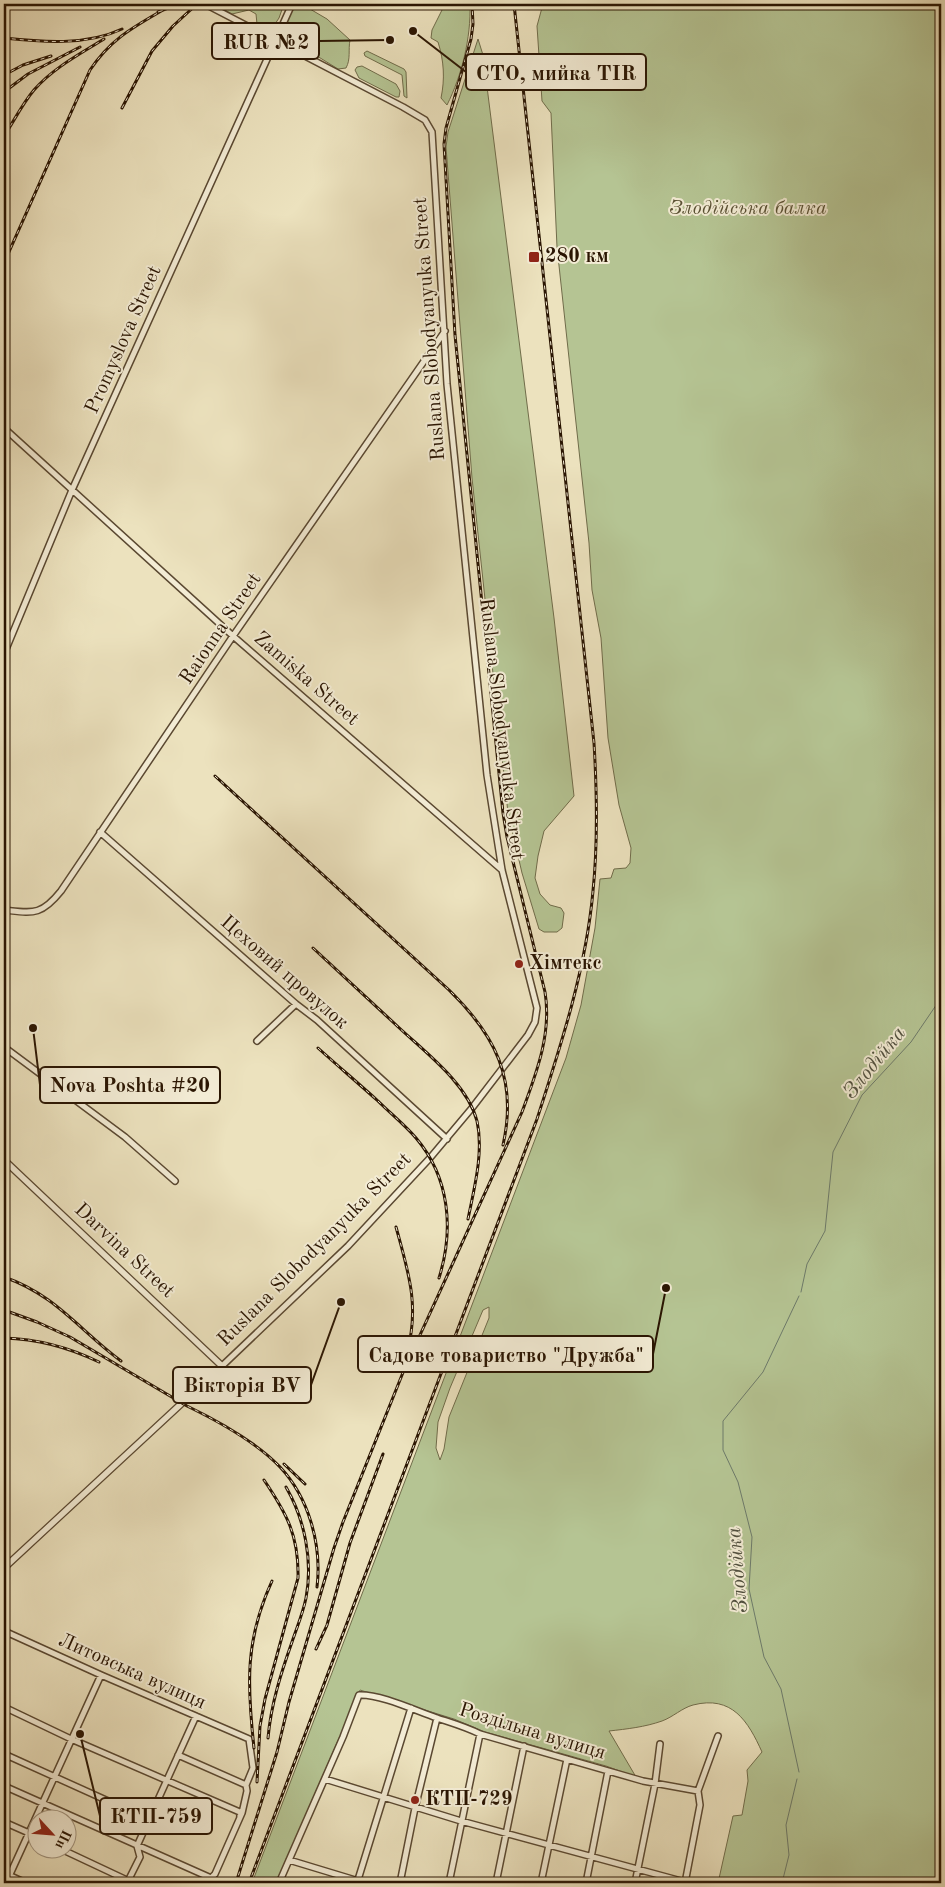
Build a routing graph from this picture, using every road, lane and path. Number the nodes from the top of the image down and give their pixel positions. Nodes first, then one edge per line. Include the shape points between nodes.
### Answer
1 (205, 4) edge
2 (292, 4) edge
3 (274, 40) junction
4 (445, 330) junction
5 (4, 428) edge
6 (72, 490) junction
7 (233, 636) junction
8 (4, 654) edge
9 (100, 832) junction
10 (502, 870) junction
11 (4, 910) edge
12 (296, 1004) junction
13 (257, 1041) dead end
14 (4, 1047) edge
15 (447, 1139) junction
16 (4, 1160) edge
17 (175, 1181) dead end
18 (222, 1366) junction
19 (4, 1568) edge
20 (4, 1631) edge
21 (101, 1675) junction
22 (4, 1707) edge
23 (411, 1708) junction
24 (196, 1716) junction
25 (437, 1718) junction
26 (480, 1734) junction
27 (718, 1736) dead end
28 (71, 1739) junction
29 (660, 1744) dead end
30 (524, 1746) junction
31 (4, 1754) edge
32 (178, 1755) junction
33 (567, 1759) junction
34 (608, 1771) junction
35 (53, 1776) junction
36 (325, 1779) junction
37 (166, 1780) junction
38 (655, 1784) junction
39 (246, 1785) junction
40 (4, 1786) edge
41 (698, 1791) junction
42 (384, 1799) junction
43 (41, 1803) junction
44 (415, 1808) junction
45 (38, 1810) edge
46 (242, 1813) junction
47 (148, 1820) junction
48 (461, 1821) junction
49 (4, 1822) edge
50 (28, 1832) joint
51 (507, 1833) junction
52 (548, 1844) junction
53 (136, 1846) junction
54 (592, 1856) junction
55 (78, 1857) edge
56 (290, 1860) junction
57 (637, 1868) junction
58 (6, 1874) edge
59 (128, 1882) edge
60 (357, 1882) edge
61 (685, 1882) edge
62 (6, 1883) edge
63 (26, 1883) edge
64 (279, 1883) edge
65 (365, 1883) edge
66 (400, 1883) edge
67 (449, 1883) edge
68 (496, 1883) edge
69 (541, 1883) edge
70 (586, 1883) edge
71 (634, 1883) edge

1 - 3 street
2 - 3 street, Promyslova Street
3 - 4 street, Ruslana Slobodyanyuka Street via 428,124 434,143
3 - 6 street, Promyslova Street
4 - 7 street, Raionna Street
4 - 10 street, Ruslana Slobodyanyuka Street via 447,384 487,775
5 - 6 street, Zamiska Street
6 - 7 street, Zamiska Street
6 - 8 street, Promyslova Street
7 - 9 street, Raionna Street
7 - 10 street, Zamiska Street
9 - 11 street, Raionna Street via 46,908 34,913
9 - 12 street, Цеховий провулок
10 - 15 street, Ruslana Slobodyanyuka Street via 537,1008 535,1022
12 - 13 street
12 - 15 street, Цеховий провулок
14 - 17 street via 125,1137
15 - 18 street, Ruslana Slobodyanyuka Street via 348,1246
16 - 18 street, Darvina Street
18 - 19 street, Ruslana Slobodyanyuka Street
20 - 21 street, Литовська вулиця
21 - 24 street, Литовська вулиця
21 - 28 street
22 - 28 street
23 - 25 street, Роздільна вулиця
23 - 36 street, Роздільна вулиця via 359,1695
23 - 42 street
24 - 32 street
24 - 39 street, Литовська вулиця via 249,1738 253,1768
25 - 26 street, Роздільна вулиця
25 - 44 street
26 - 30 street, Роздільна вулиця
26 - 48 street
27 - 41 street
28 - 35 street
28 - 37 street
29 - 38 street
30 - 33 street, Роздільна вулиця
30 - 51 street
31 - 35 street
32 - 37 street
32 - 39 street
33 - 34 street, Роздільна вулиця
33 - 52 street
34 - 38 street, Роздільна вулиця
34 - 54 street
35 - 43 street
35 - 47 street
36 - 42 street
36 - 56 street
37 - 46 street
37 - 47 street
38 - 41 street, Роздільна вулиця
38 - 57 street
39 - 46 street
40 - 43 street
41 - 61 street via 700,1805
42 - 44 street
42 - 60 street
43 - 45 street
43 - 53 street
44 - 48 street
44 - 66 street
46 - 53 street via 216,1874 211,1878
47 - 53 street
48 - 51 street
48 - 67 street
49 - 50 street
50 - 58 street
51 - 52 street
51 - 68 street
52 - 54 street
52 - 69 street
53 - 59 street via 140,1856
54 - 57 street
54 - 70 street
55 - 59 street
56 - 60 street
56 - 64 street
57 - 61 street
57 - 71 street
58 - 62 street
58 - 63 street
60 - 65 street

